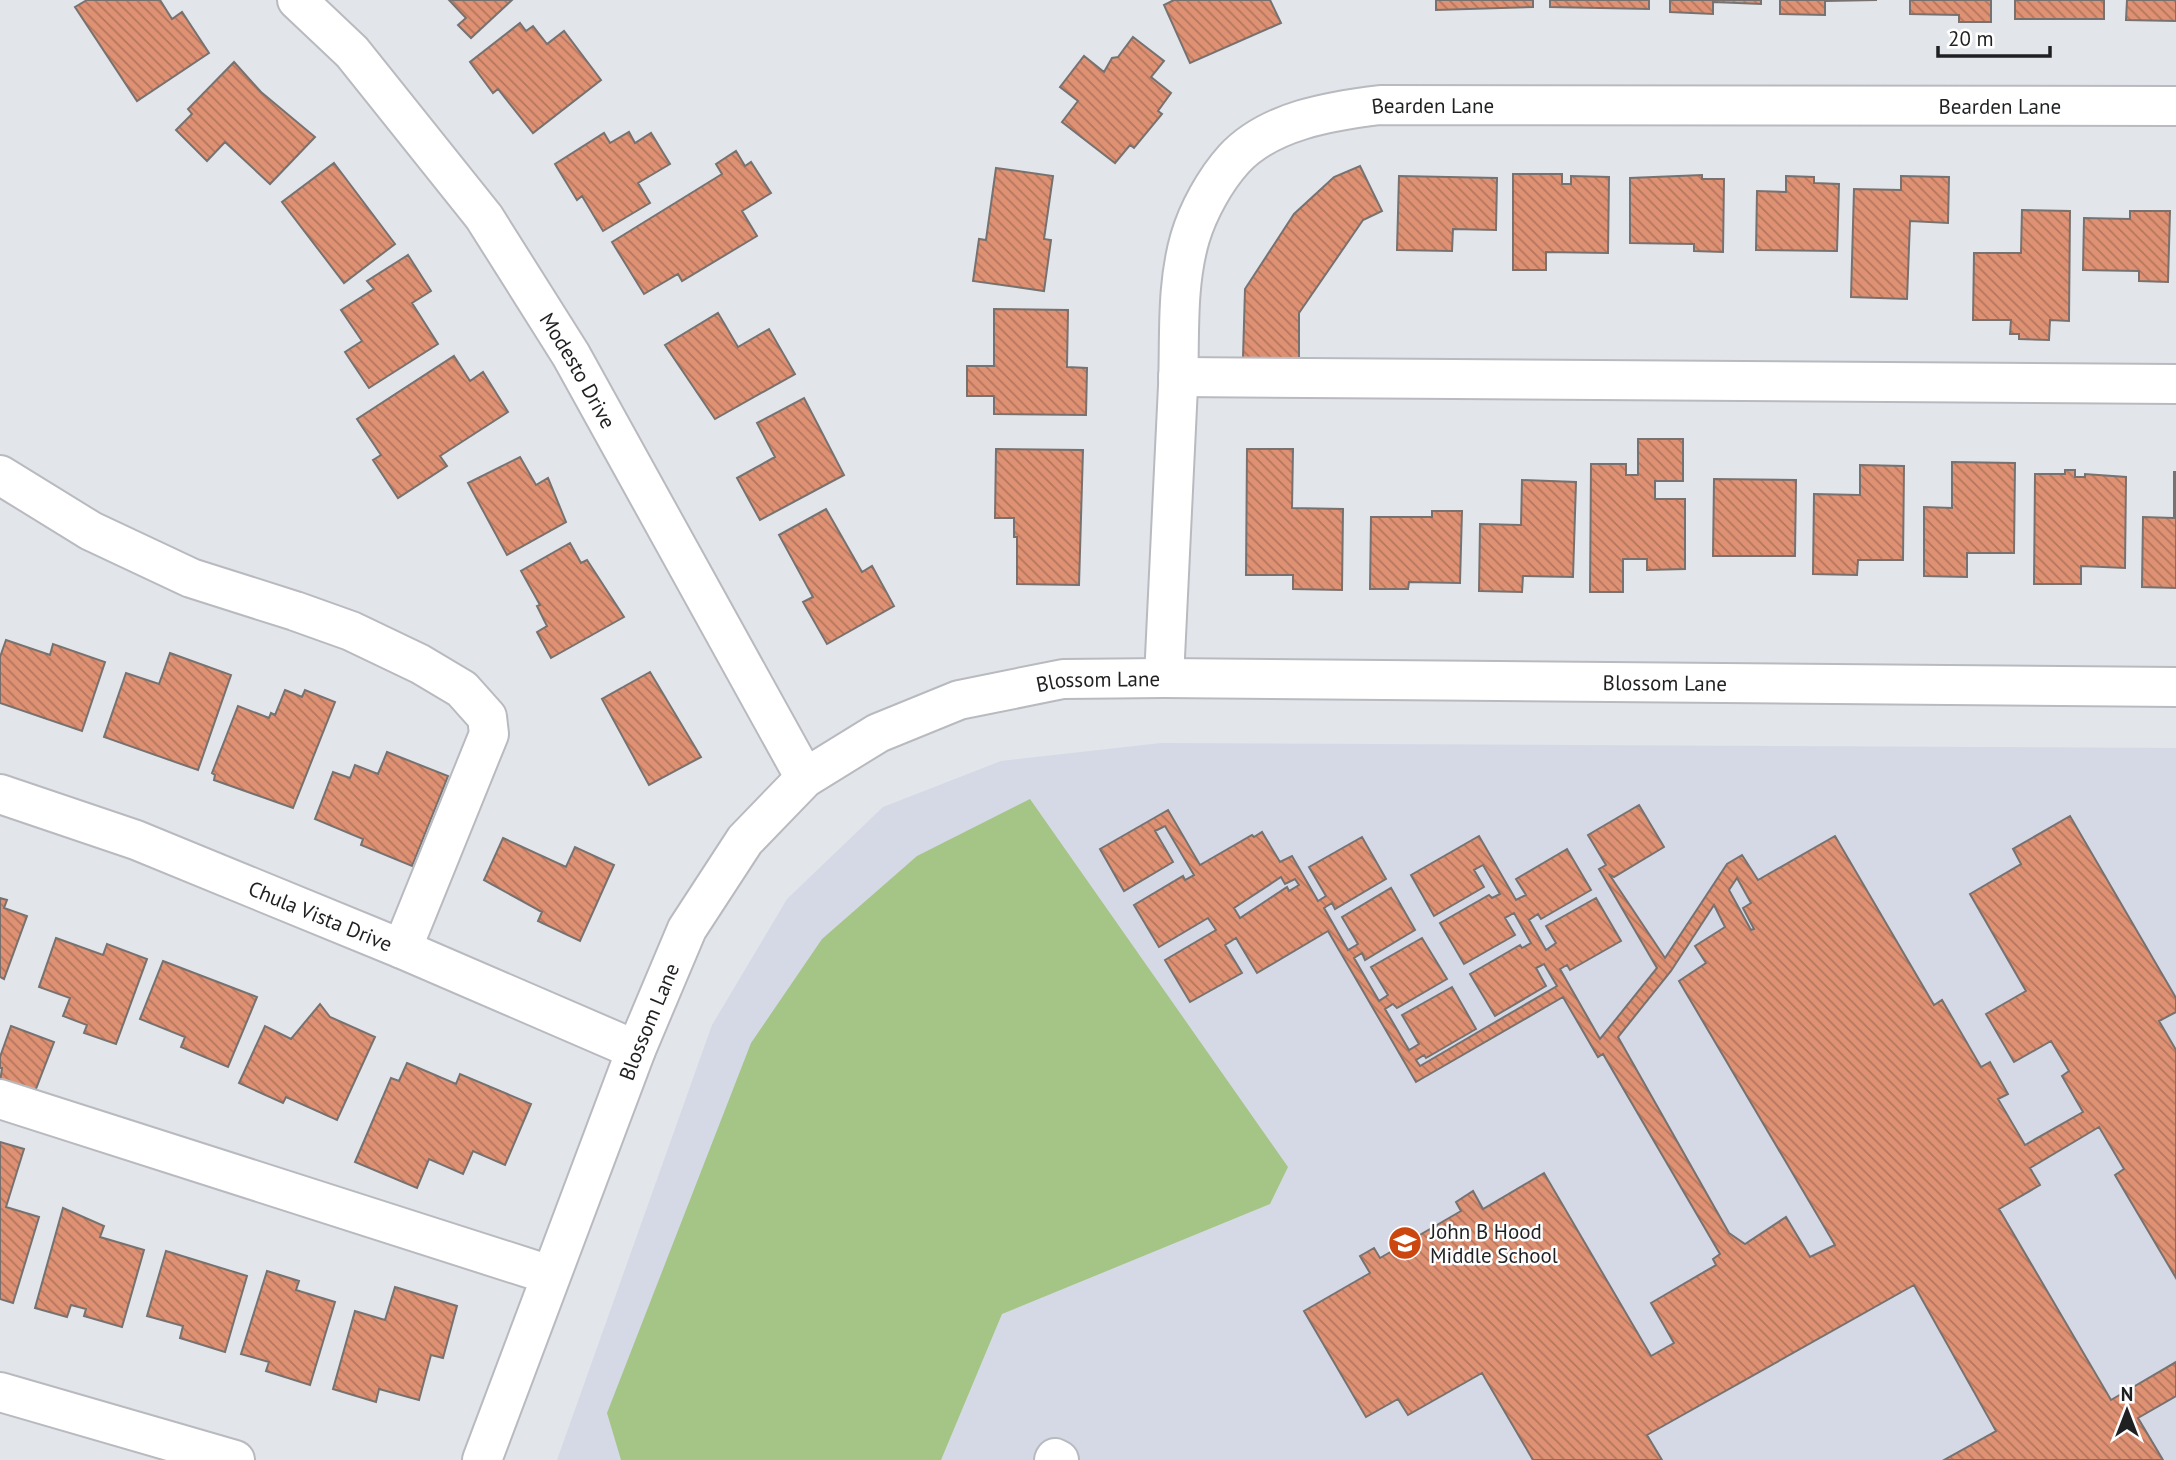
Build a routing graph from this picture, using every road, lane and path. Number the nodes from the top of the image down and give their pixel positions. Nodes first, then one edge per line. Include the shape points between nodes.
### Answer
1 (297, 0) edge
2 (2176, 106) edge
3 (1178, 377) junction
4 (2176, 384) edge
5 (0, 474) edge
6 (1164, 678) junction
7 (2176, 687) edge
8 (805, 778) junction
9 (0, 794) edge
10 (402, 949) junction
11 (636, 1050) junction
12 (0, 1098) edge
13 (550, 1276) junction
14 (0, 1392) edge
15 (235, 1460) edge
16 (482, 1460) edge

1 - 8 street, Modesto Drive via 352,52 484,217 571,355
2 - 3 street, Bearden Lane via 1380,105 1337,110 1258,138 1219,179 1190,237 1181,281
3 - 4 street
3 - 6 street, Bearden Lane
5 - 10 street via 91,531 191,578 351,631 420,664 462,689 487,717 489,734
6 - 7 street, Blossom Lane
6 - 8 street, Blossom Lane via 1063,679 959,700 878,733
8 - 11 street, Blossom Lane via 744,840 687,929
9 - 10 street, Chula Vista Drive via 136,840
10 - 11 street, Chula Vista Drive
11 - 13 street, Blossom Lane
12 - 13 street
13 - 16 street, Blossom Lane
14 - 15 street

